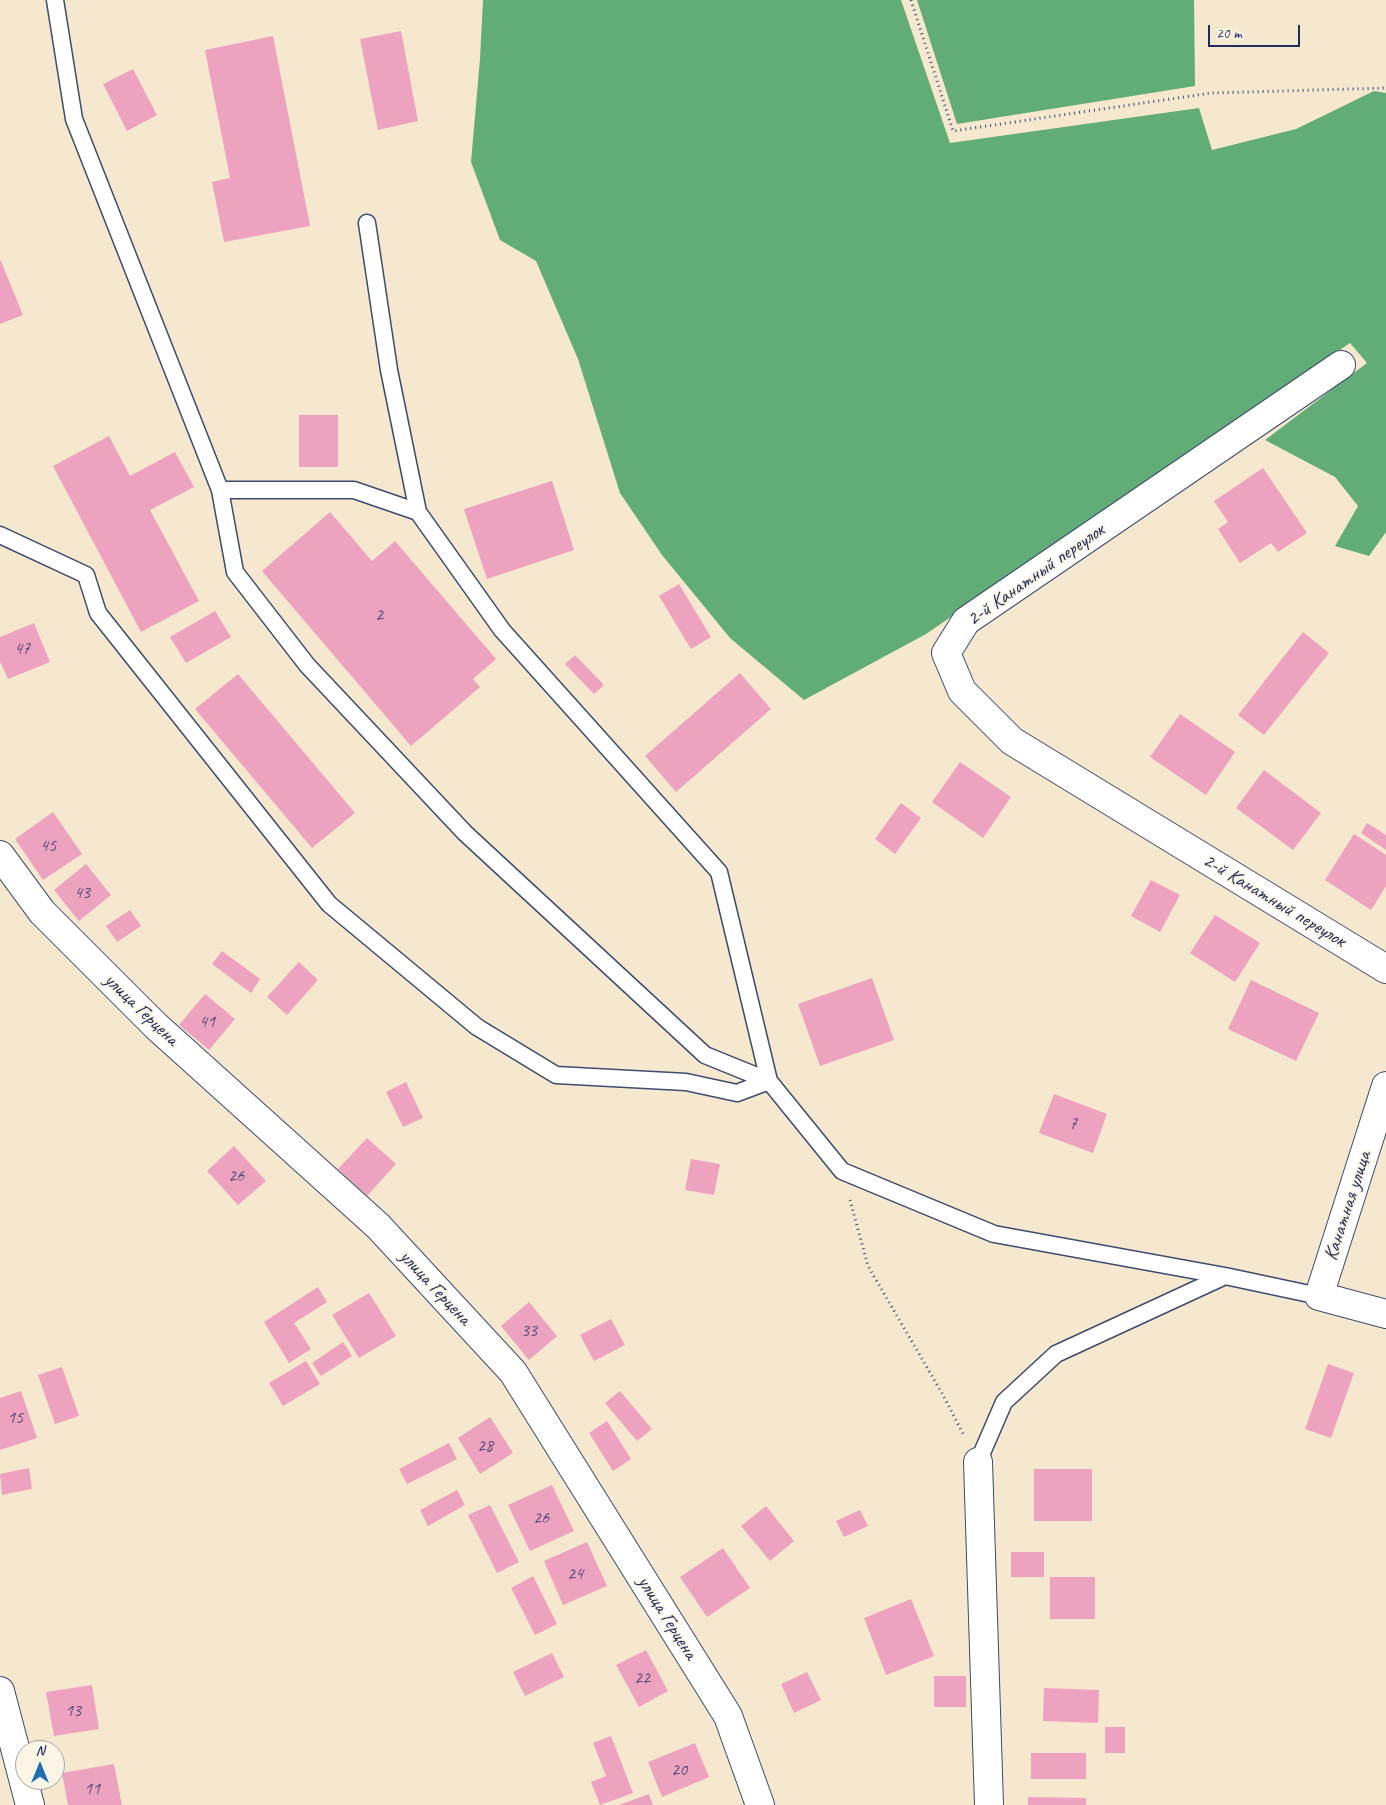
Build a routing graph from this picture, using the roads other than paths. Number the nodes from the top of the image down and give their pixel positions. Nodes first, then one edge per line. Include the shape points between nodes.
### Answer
1 (55, 0) edge
2 (367, 223) dead end
3 (1341, 365) dead end
4 (220, 490) junction
5 (418, 512) junction
6 (0, 535) edge
7 (0, 855) edge
8 (1386, 969) edge
9 (768, 1081) junction
10 (1386, 1086) edge
11 (1225, 1276) junction
12 (1318, 1296) junction
13 (1386, 1314) edge
14 (978, 1462) joint
15 (0, 1691) edge
16 (30, 1805) edge
17 (760, 1805) edge
18 (989, 1805) edge

1 - 4 lane via 74,119
2 - 5 lane via 388,370
3 - 8 street, 2-й Канатный переулок via 966,621 946,653 962,691 1012,742
4 - 5 lane via 354,490
4 - 9 lane via 235,572 314,672 465,833 705,1055
5 - 9 lane via 502,630 719,872
6 - 9 lane via 86,574 98,613 329,904 477,1027 556,1075 686,1082 737,1093
7 - 17 street, улица Герцена via 42,912 156,1026 378,1226 513,1372 728,1716
9 - 11 lane via 842,1171 994,1234
10 - 12 street, Канатная улица
11 - 12 lane
11 - 14 lane via 1056,1354 1004,1402
12 - 13 street
14 - 18 street
15 - 16 street

